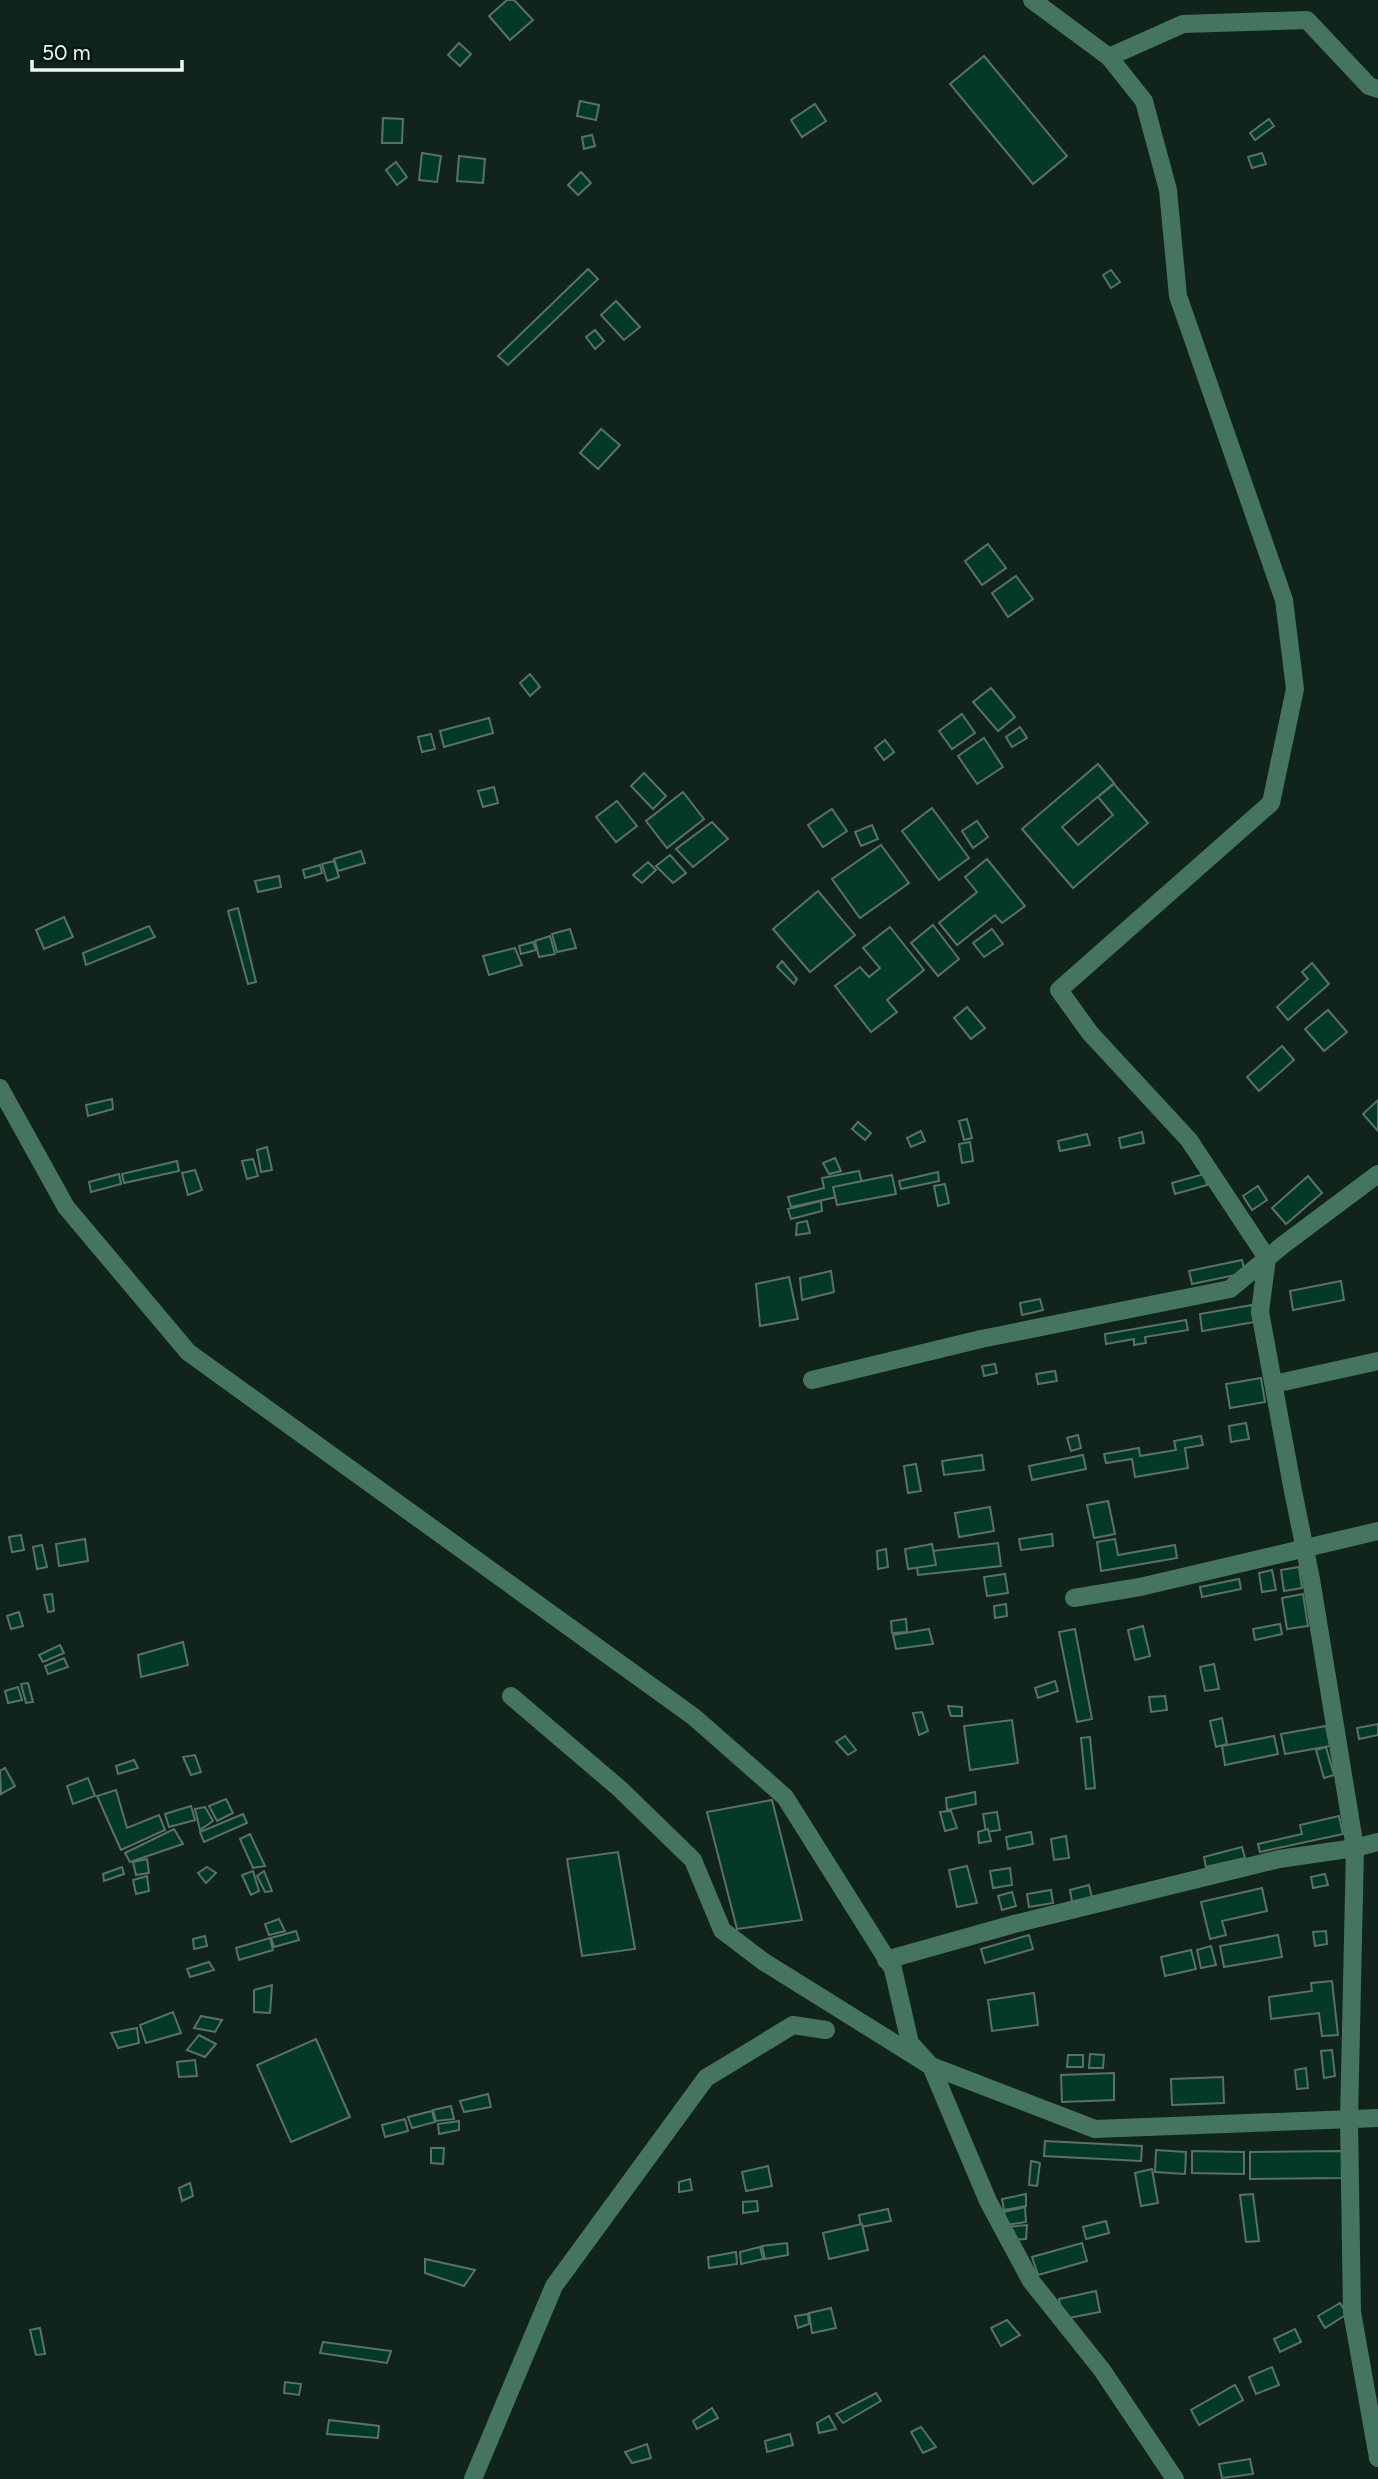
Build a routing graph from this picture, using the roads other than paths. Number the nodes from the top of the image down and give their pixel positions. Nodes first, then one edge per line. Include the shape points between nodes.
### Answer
1 (1032, 0) edge
2 (1109, 57) junction
3 (1378, 89) edge
4 (0, 1088) edge
5 (1378, 1174) edge
6 (1267, 1258) junction
7 (1378, 1361) edge
8 (812, 1380) dead end
9 (1274, 1384) junction
10 (1378, 1531) edge
11 (1305, 1547) junction
12 (1074, 1598) dead end
13 (511, 1696) dead end
14 (1378, 1842) edge
15 (1355, 1849) junction
16 (886, 1959) junction
17 (825, 2030) dead end
18 (931, 2066) junction
19 (1378, 2118) edge
20 (1349, 2120) junction
21 (1378, 2458) edge
22 (473, 2479) edge
23 (1175, 2479) edge

1 - 2 street
2 - 3 street via 1183,24 1307,20 1369,86
2 - 6 street via 1144,101 1168,190 1178,296 1284,600 1295,689 1271,803 1059,990 1090,1033 1189,1140
4 - 16 street via 66,1207 188,1352 694,1717 785,1797
5 - 6 street
6 - 8 street via 1230,1289 981,1339
6 - 9 street via 1261,1311
7 - 9 street
9 - 11 street
10 - 11 street
11 - 12 street
11 - 15 street
13 - 18 street via 620,1788 693,1860 722,1930 764,1962
14 - 15 street
15 - 16 street via 1279,1859
15 - 20 street
16 - 18 street via 909,2043
17 - 22 street via 793,2025 706,2078 554,2286
18 - 20 street via 1095,2129
18 - 23 street via 988,2201 1031,2281 1102,2370
19 - 20 street
20 - 21 street via 1352,2312

